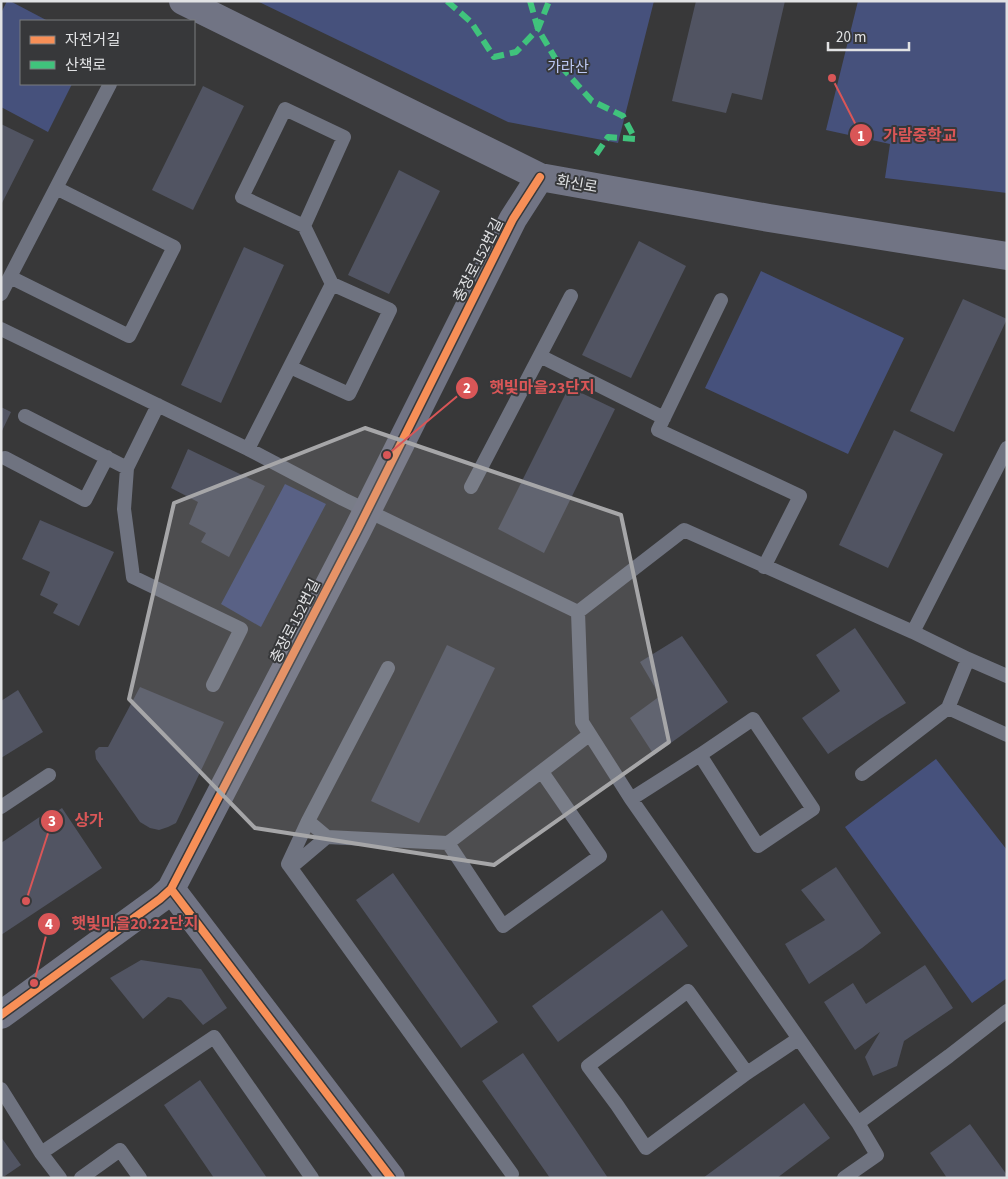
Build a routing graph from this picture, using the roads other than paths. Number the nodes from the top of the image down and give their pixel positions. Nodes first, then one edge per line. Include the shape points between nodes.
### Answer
1 (183, 1) edge
2 (109, 85) edge
3 (540, 177) junction
4 (56, 188) junction
5 (304, 226) junction
6 (1007, 256) edge
7 (10, 278) junction
8 (332, 284) junction
9 (1, 294) edge
10 (571, 296) dead end
11 (721, 300) dead end
12 (1, 329) edge
13 (540, 356) junction
14 (290, 367) junction
15 (158, 405) junction
16 (25, 416) dead end
17 (664, 418) junction
18 (1007, 448) edge
19 (248, 449) junction
20 (107, 457) junction
21 (5, 458) dead end
22 (127, 468) junction
23 (471, 487) dead end
24 (368, 510) junction
25 (764, 567) junction
26 (578, 612) junction
27 (913, 632) junction
28 (968, 659) junction
29 (388, 668) dead end
30 (1005, 671) edge
31 (213, 685) dead end
32 (948, 708) junction
33 (589, 735) junction
34 (1007, 735) edge
35 (700, 755) junction
36 (542, 772) junction
37 (49, 774) dead end
38 (862, 774) dead end
39 (631, 800) junction
40 (1, 807) edge
41 (308, 821) junction
42 (327, 837) junction
43 (448, 843) junction
44 (288, 864) junction
45 (171, 889) junction
46 (1007, 1011) edge
47 (1, 1016) edge
48 (798, 1039) junction
49 (747, 1073) junction
50 (1, 1089) edge
51 (858, 1123) junction
52 (41, 1153) junction
53 (512, 1174) dead end
54 (849, 1176) edge
55 (60, 1178) edge
56 (81, 1178) edge
57 (140, 1178) edge
58 (312, 1178) edge
59 (391, 1178) edge

1 - 3 street, 화신로
2 - 4 lane
3 - 6 street, 화신로 via 778,220
3 - 24 street, 충장로152번길 via 513,219
4 - 7 lane
4 - 7 lane via 174,247 151,293 129,336
5 - 5 lane via 344,137 285,109 242,197
5 - 8 lane
7 - 9 lane
8 - 14 lane
8 - 14 lane via 390,310 349,394
10 - 13 lane
11 - 17 lane
12 - 15 lane
13 - 17 lane
13 - 23 lane
14 - 19 lane
15 - 19 lane
15 - 22 lane
16 - 20 lane
17 - 25 lane via 658,430 800,496
18 - 27 lane
19 - 24 lane
20 - 21 lane via 85,500
20 - 22 lane
22 - 31 lane via 124,509 133,577 241,628
24 - 26 lane
24 - 45 street, 충장로152번길
25 - 26 lane via 684,530
25 - 27 lane
26 - 33 lane via 582,722
27 - 28 lane
28 - 30 lane
28 - 32 lane
29 - 41 lane
32 - 34 lane
32 - 38 lane
33 - 36 lane
33 - 39 lane
35 - 35 lane via 758,846 813,808 753,720
35 - 39 lane
36 - 43 lane
36 - 43 lane via 600,856 503,926
37 - 40 lane
39 - 48 lane
41 - 42 lane
41 - 44 lane
42 - 43 lane
42 - 44 lane via 295,864
44 - 53 lane
45 - 47 street, 충장로152번길
45 - 59 street
46 - 51 lane
48 - 49 lane
48 - 51 lane
49 - 49 lane via 646,1148 588,1066 688,991
50 - 52 lane
51 - 54 lane via 877,1155
52 - 55 lane
52 - 58 lane via 214,1037
56 - 57 lane via 120,1150

